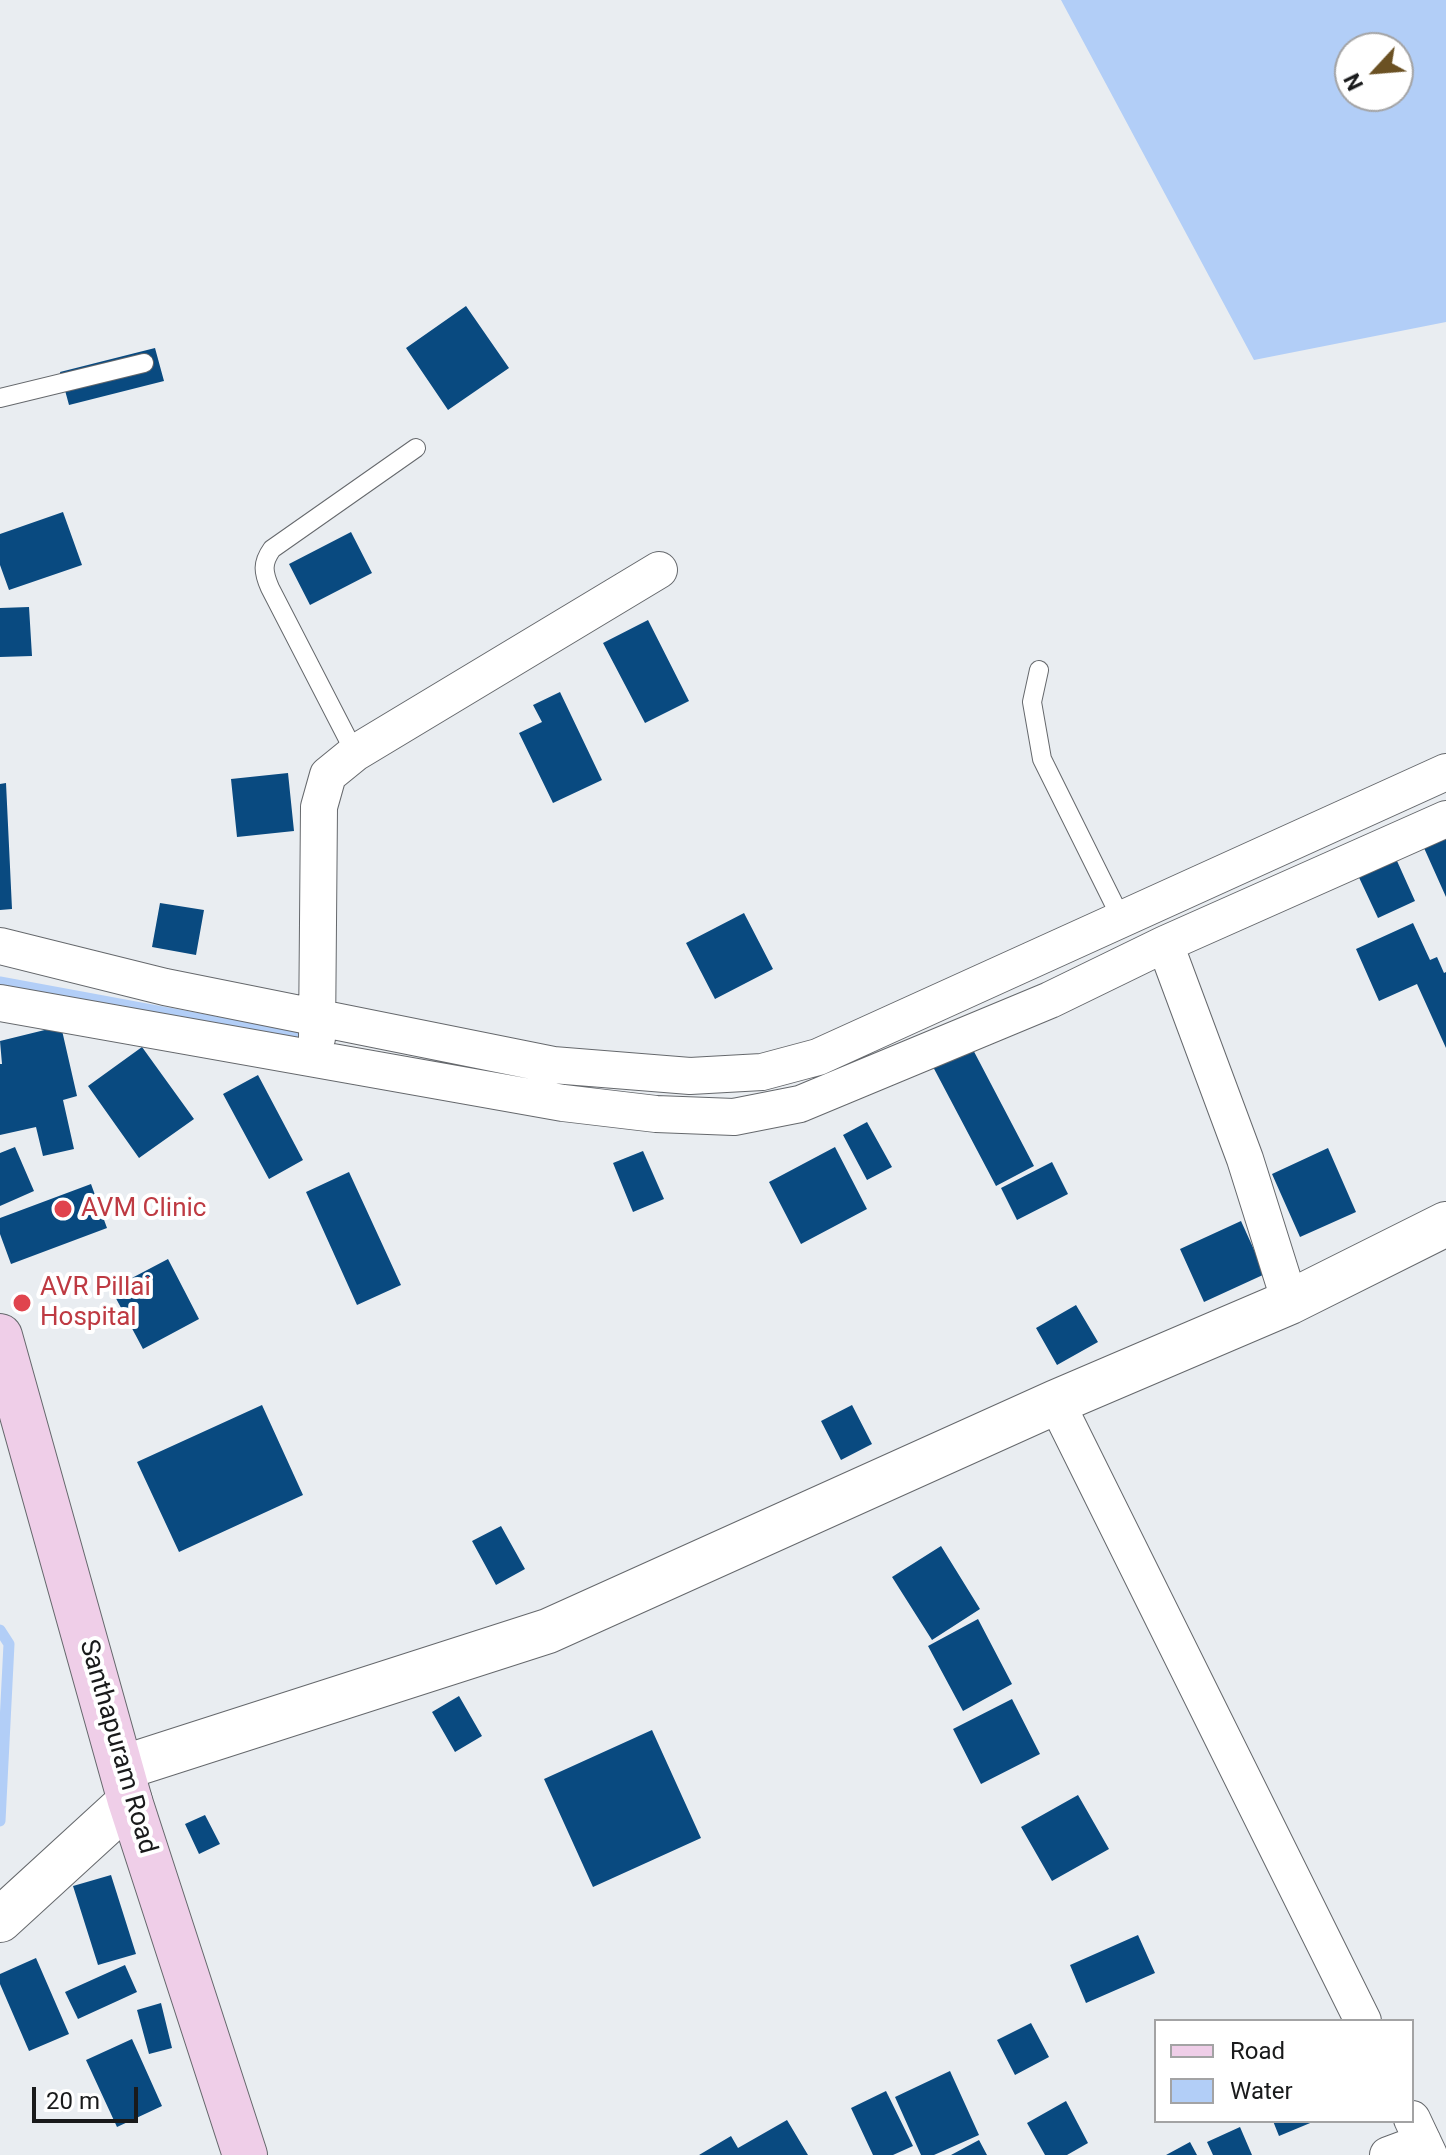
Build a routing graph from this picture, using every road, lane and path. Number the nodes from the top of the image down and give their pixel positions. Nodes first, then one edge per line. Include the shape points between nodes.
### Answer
1 (144, 363) dead end
2 (0, 398) edge
3 (416, 448) dead end
4 (659, 570) dead end
5 (1039, 670) dead end
6 (355, 753) junction
7 (1446, 772) edge
8 (1446, 819) edge
9 (1122, 920) junction
10 (1165, 944) junction
11 (0, 946) edge
12 (0, 1003) edge
13 (316, 1017) junction
14 (318, 1059) junction
15 (1446, 1224) edge
16 (1290, 1302) junction
17 (0, 1336) edge
18 (1056, 1402) junction
19 (126, 1784) junction
20 (0, 1920) edge
21 (1362, 2019) edge
22 (1421, 2139) edge
23 (245, 2155) edge
24 (1388, 2155) edge

1 - 2 lane
3 - 6 lane via 272,549 264,561 270,588
4 - 6 street
5 - 9 lane via 1032,702 1042,759
6 - 13 street via 328,775 319,807
7 - 9 street
8 - 10 street
9 - 13 street via 818,1057 762,1072 690,1076 553,1065
10 - 14 street via 1050,1000 800,1104 734,1117 563,1103
10 - 16 street via 1245,1159
11 - 13 street
12 - 14 street
13 - 14 street
15 - 16 street
16 - 18 street
17 - 19 main road, Santhapuram Road
18 - 19 street via 548,1631
18 - 21 street
19 - 20 street
19 - 23 main road, Santhapuram Road
22 - 24 street

